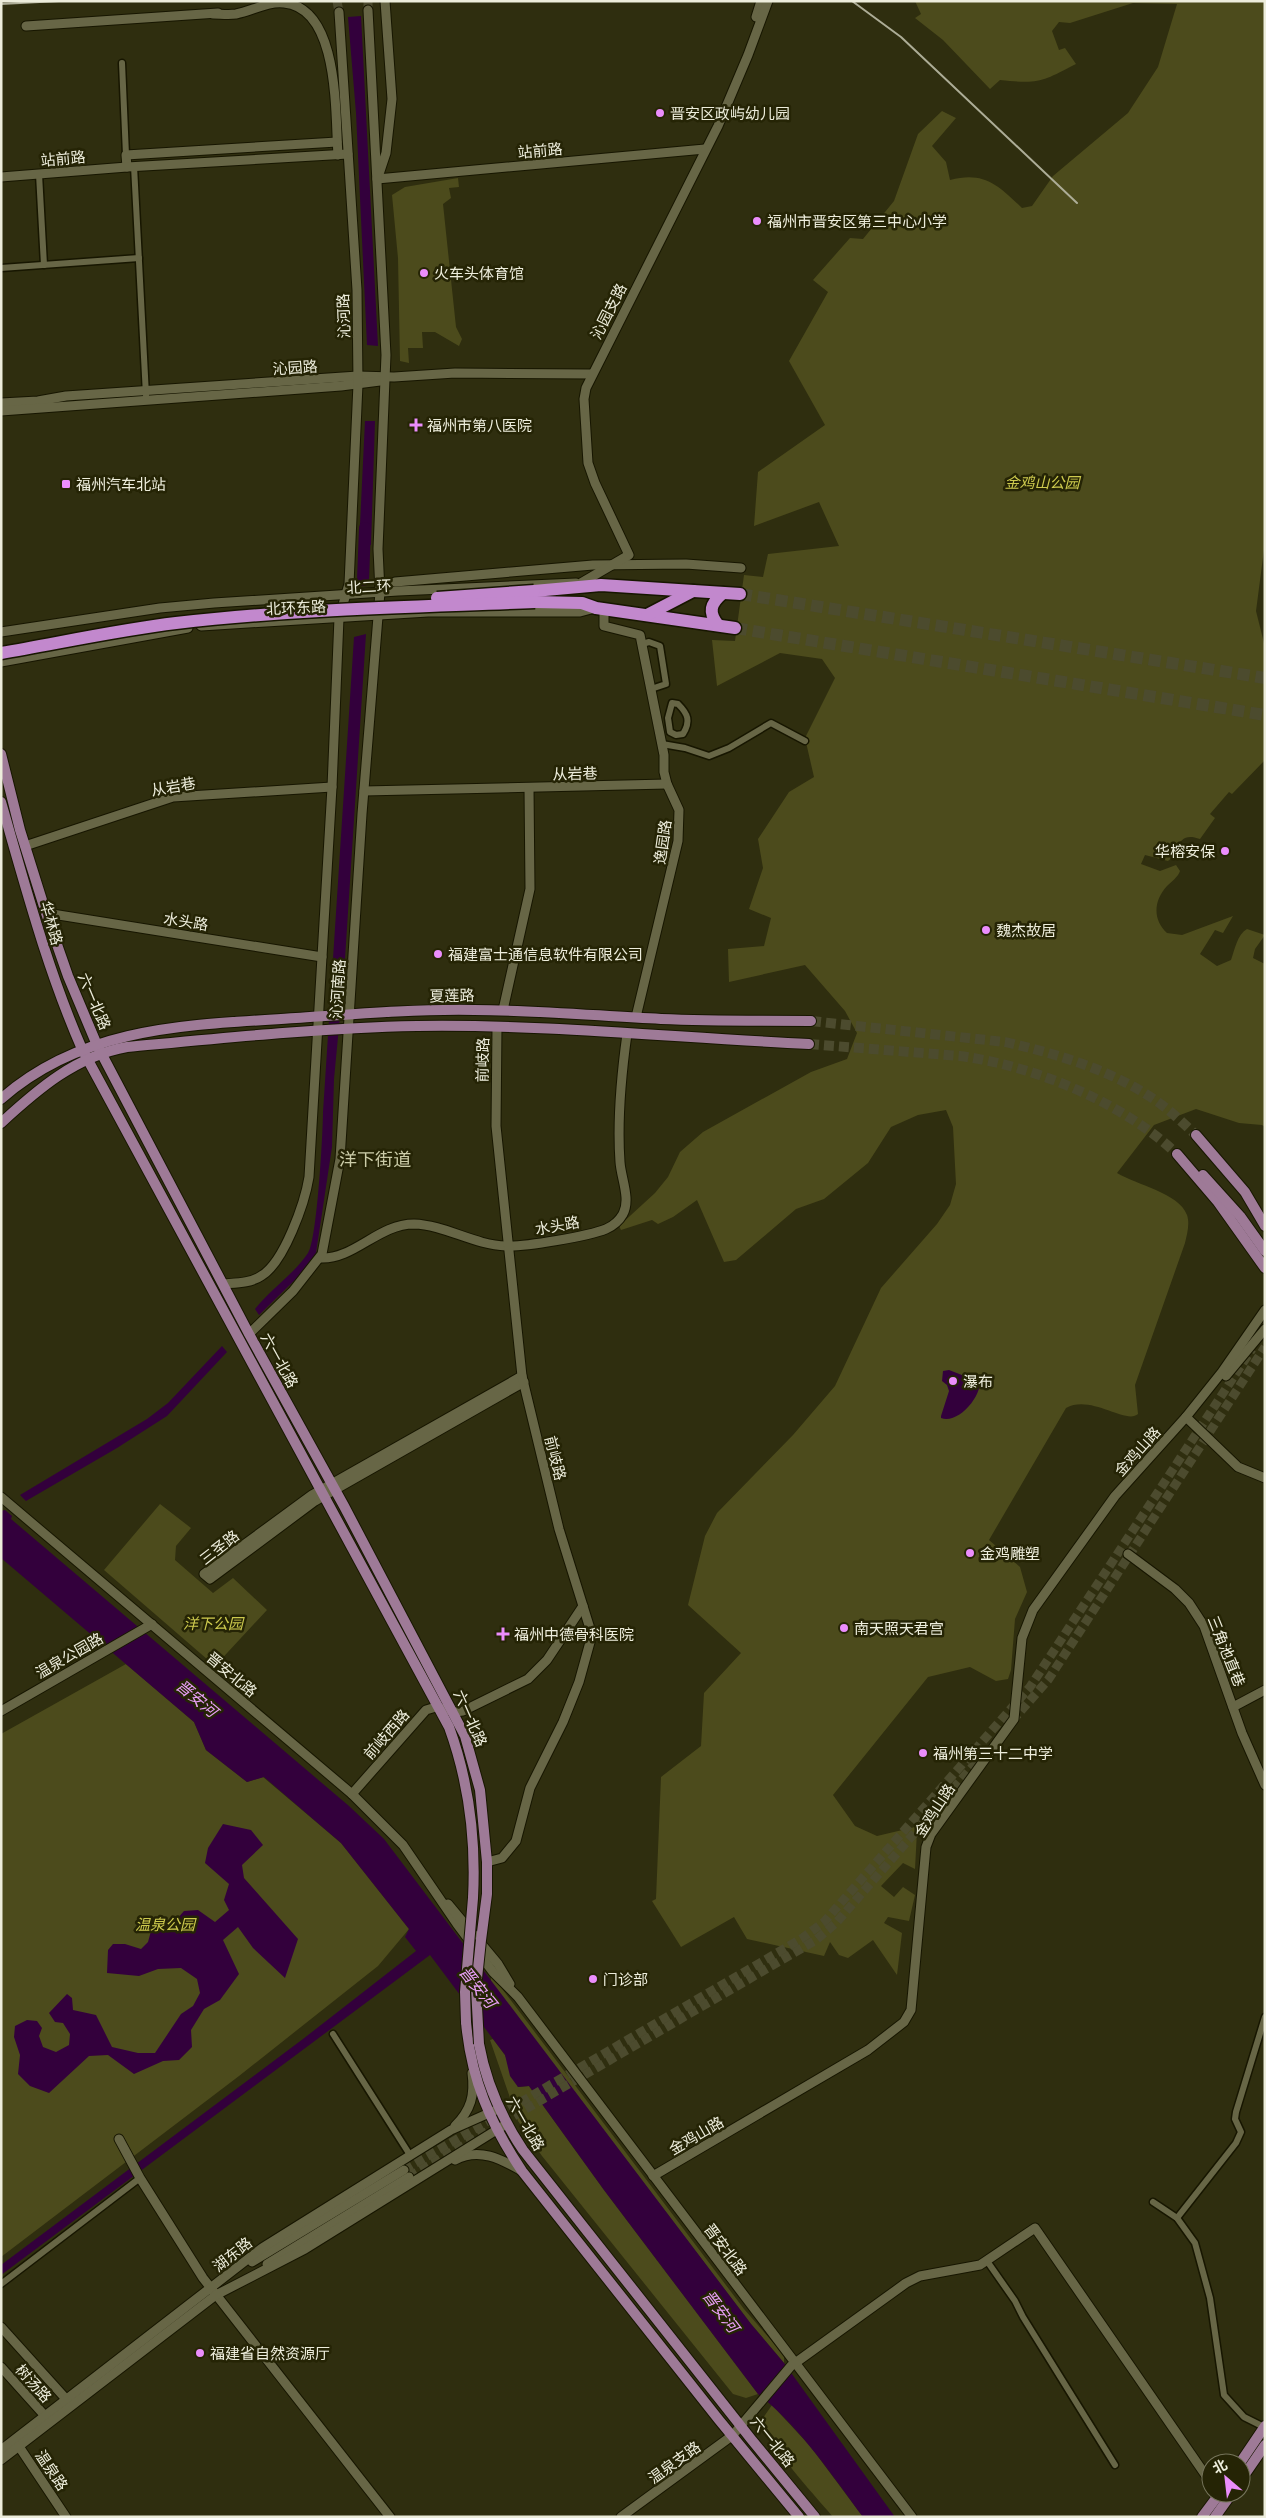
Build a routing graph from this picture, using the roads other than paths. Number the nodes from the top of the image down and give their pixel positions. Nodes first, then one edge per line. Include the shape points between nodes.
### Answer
1 (268, 1) edge
2 (761, 1) edge
3 (768, 1) edge
4 (386, 2) edge
5 (368, 10) tunnel mouth
6 (339, 12) tunnel mouth
7 (213, 14) junction
8 (26, 26) dead end
9 (122, 63) dead end
10 (733, 89) junction
11 (337, 142) junction
12 (705, 150) junction
13 (348, 154) junction
14 (126, 155) junction
15 (338, 155) junction
16 (131, 167) junction
17 (38, 174) junction
18 (1, 177) edge
19 (377, 179) junction
20 (139, 258) junction
21 (44, 265) junction
22 (1, 268) edge
23 (592, 374) junction
24 (385, 378) junction
25 (358, 380) junction
26 (146, 395) junction
27 (1, 403) edge
28 (1, 411) edge
29 (612, 565) junction
30 (741, 568) dead end
31 (561, 569) junction
32 (465, 576) junction
33 (395, 582) dead end
34 (561, 582) junction
35 (581, 583) junction
36 (601, 585) junction
37 (465, 587) junction
38 (650, 588) junction
39 (693, 591) junction
40 (380, 592) junction
41 (723, 593) junction
42 (740, 594) tunnel mouth
43 (346, 595) junction
44 (535, 597) junction
45 (669, 604) junction
46 (600, 609) junction
47 (647, 615) junction
48 (377, 616) junction
49 (339, 618) junction
50 (691, 622) junction
51 (718, 625) junction
52 (735, 628) tunnel mouth
53 (1, 632) edge
54 (642, 644) junction
55 (1, 645) edge
56 (1, 653) edge
57 (1, 662) edge
58 (651, 688) junction
59 (672, 703) joint
60 (805, 741) dead end
61 (662, 744) junction
62 (1, 754) edge
63 (667, 784) junction
64 (332, 787) junction
65 (529, 788) junction
66 (364, 790) junction
67 (1, 802) edge
68 (25, 846) junction
69 (46, 913) junction
70 (322, 957) junction
71 (502, 1010) junction
72 (350, 1014) junction
73 (318, 1017) junction
74 (636, 1017) junction
75 (811, 1021) tunnel mouth
76 (496, 1027) junction
77 (348, 1028) junction
78 (318, 1030) junction
79 (627, 1034) junction
80 (809, 1044) tunnel mouth
81 (82, 1049) junction
82 (99, 1049) junction
83 (88, 1059) junction
84 (1, 1098) edge
85 (1, 1122) edge
86 (1196, 1135) tunnel mouth
87 (1261, 1215) edge
88 (1265, 1226) edge
89 (507, 1246) junction
90 (1265, 1251) edge
91 (320, 1258) junction
92 (1265, 1268) edge
93 (224, 1284) junction
94 (1265, 1310) edge
95 (1265, 1329) edge
96 (249, 1334) junction
97 (1265, 1336) edge
98 (1250, 1346) junction
99 (523, 1379) junction
100 (1186, 1417) junction
101 (1265, 1478) edge
102 (333, 1487) junction
103 (322, 1493) junction
104 (1, 1497) edge
105 (1128, 1554) dead end
106 (583, 1606) junction
107 (152, 1624) junction
108 (1265, 1690) edge
109 (440, 1707) junction
110 (1233, 1707) junction
111 (1, 1711) edge
112 (455, 1712) junction
113 (1265, 1785) edge
114 (352, 1794) junction
115 (487, 1862) junction
116 (1265, 2017) edge
117 (333, 2034) dead end
118 (474, 2046) junction
119 (494, 2111) junction
120 (506, 2124) junction
121 (451, 2130) junction
122 (495, 2130) junction
123 (119, 2139) dead end
124 (410, 2155) junction
125 (522, 2171) junction
126 (428, 2174) junction
127 (653, 2176) junction
128 (140, 2178) junction
129 (1153, 2202) dead end
130 (1177, 2218) junction
131 (987, 2261) junction
132 (226, 2277) junction
133 (1, 2284) edge
134 (232, 2285) junction
135 (213, 2291) junction
136 (1, 2327) edge
137 (793, 2364) junction
138 (1, 2367) edge
139 (66, 2399) junction
140 (46, 2417) junction
141 (741, 2426) junction
142 (1264, 2426) edge
143 (732, 2435) junction
144 (17, 2443) junction
145 (1265, 2445) edge
146 (1, 2450) edge
147 (1246, 2453) edge
148 (1, 2460) edge
149 (1115, 2465) dead end
150 (1251, 2465) edge
151 (1201, 2469) edge
152 (1212, 2503) edge
153 (1225, 2503) edge
154 (66, 2517) edge
155 (390, 2517) edge
156 (621, 2517) edge
157 (799, 2517) edge
158 (816, 2517) edge
159 (912, 2517) edge
160 (1202, 2517) edge
161 (1215, 2517) edge

1 - 7 street
2 - 10 street, 沁园支路
3 - 10 street, 沁园支路
4 - 19 street via 392,99 386,152
5 - 19 street
6 - 13 street, 沁河路
7 - 8 street
7 - 11 street via 236,14 284,2 308,15 323,36 330,54
9 - 14 street
10 - 12 street, 沁园支路
11 - 14 street
11 - 15 street
12 - 19 street, 站前路
12 - 23 street, 沁园支路
13 - 15 street, 站前路
13 - 25 street, 沁河路 via 357,290
14 - 16 street
15 - 16 street, 站前路
16 - 17 street, 站前路
16 - 20 street
17 - 18 street, 站前路
17 - 21 street
19 - 24 street
20 - 21 street
20 - 26 street
21 - 22 street
23 - 24 street, 沁园路 via 455,372
23 - 29 street, 沁园支路 via 584,400 588,464 629,555
24 - 25 street, 沁园路
24 - 40 street via 378,549
25 - 26 street, 沁园路
25 - 43 street, 沁河路 via 355,488
26 - 27 street, 沁园路
26 - 28 street
29 - 30 street via 686,564
29 - 31 street
29 - 35 street
31 - 32 street
31 - 34 street
32 - 33 street
32 - 37 street
34 - 35 street
34 - 37 street
35 - 36 street
36 - 38 highway, 北二环
36 - 44 highway, 北二环
37 - 40 street
38 - 39 highway, 北二环
38 - 45 highway
39 - 41 highway, 北二环
39 - 45 highway
40 - 43 street
40 - 48 street
41 - 42 highway, 北二环
41 - 51 highway via 711,605 710,611
43 - 49 street, 沁河路
43 - 53 street via 160,608
44 - 46 highway, 北二环 via 582,603
44 - 55 highway, 北二环, bridge via 197,613
44 - 56 highway, 北二环, bridge via 174,623
45 - 47 highway
45 - 50 highway
46 - 47 highway, 北二环
46 - 48 street, 北环东路
46 - 54 street via 604,626 640,635
47 - 50 highway, 北二环
48 - 49 street, 北环东路
48 - 66 street, 沁河南路
49 - 57 street, 北环东路 via 182,628
49 - 64 street, 沁河南路
50 - 51 highway, 北二环
51 - 52 highway, 北二环
54 - 58 street, 逸园路
54 - 58 street via 649,642 660,646 666,684
58 - 61 street, 逸园路
59 - 59 street via 678,704 689,721 683,734 670,732 668,718
60 - 61 street via 771,723 709,756
61 - 63 street, 逸园路
62 - 68 main road, 华林路
63 - 65 street, 从岩巷
63 - 74 street, 逸园路 via 680,810 678,841
64 - 68 street, 从岩巷 via 173,797
64 - 70 street, 沁河南路
65 - 66 street, 从岩巷
65 - 71 street via 530,889
66 - 72 street, 沁河南路
67 - 81 main road, 华林路 via 44,952
68 - 69 main road, 华林路
69 - 70 street, 水头路
69 - 82 main road, 六一北路 via 73,990
70 - 73 street, 沁河南路
71 - 72 main road, 夏莲路
71 - 74 main road, 夏莲路
72 - 73 main road, 夏莲路
72 - 77 street, 沁河南路
73 - 78 street, 沁河南路
73 - 82 main road, 夏莲路 via 167,1027
74 - 75 main road, 夏莲路
76 - 77 main road, 夏莲路
76 - 79 main road, 夏莲路
76 - 89 street, 前岐路 via 496,1113
77 - 78 main road, 夏莲路
77 - 91 street, 沁河南路 via 340,1166
78 - 82 main road, 夏莲路
78 - 93 street, 沁河南路 via 309,1178 297,1219 270,1270 256,1279
79 - 80 main road, 夏莲路
79 - 89 street, 水头路 via 619,1109 619,1153 626,1204 622,1216 600,1231
81 - 82 main road
81 - 83 main road, 六一北路
81 - 84 main road via 35,1074
82 - 83 main road
82 - 93 main road, 六一北路
83 - 85 main road via 46,1083
83 - 103 main road, 六一北路
86 - 87 main road via 1230,1172
87 - 88 main road
89 - 91 street, 水头路 via 426,1226 401,1225 381,1232 336,1258
89 - 99 street, 前岐路
90 - 92 main road via 1203,1174 1177,1154 1218,1202
91 - 96 street, 沁河南路 via 294,1291
93 - 96 main road, 六一北路
94 - 100 street
95 - 98 street
96 - 102 main road, 六一北路
97 - 98 street
98 - 100 street via 1202,1406
99 - 102 street, 三圣路
99 - 106 street, 前岐路 via 559,1528
100 - 101 street via 1238,1466
100 - 127 street, 金鸡山路 via 1121,1489 1027,1621 1022,1638 1014,1719 931,1834 926,1847 911,2010 907,2018 868,2050
102 - 103 street, 三圣路
102 - 112 main road, 六一北路
103 - 103 street, 三圣路 via 204,1574 210,1579
103 - 109 main road, 六一北路
104 - 107 street, 晋安北路
105 - 110 street, 三角池直巷 via 1168,1582 1195,1611 1209,1634
106 - 112 street via 535,1673 474,1707
106 - 115 street, 前岐路 via 592,1640 580,1682 530,1788 516,1841 502,1858
107 - 111 street, 温泉公园路
107 - 114 street, 晋安北路
108 - 110 street
109 - 112 street
109 - 114 street, 前岐西路 via 421,1714
109 - 118 main road, 六一北路, bridge via 455,1743 467,1797 473,1850 473,1898 465,1992 466,2022
110 - 113 street, 三角池直巷
112 - 115 main road, 六一北路 via 476,1770
114 - 127 street, 晋安北路 via 397,1838 487,1964 518,1997
115 - 118 main road, 六一北路, bridge
116 - 130 street via 1236,2112 1235,2119 1241,2132 1236,2143
117 - 124 street
118 - 119 main road, 六一北路 via 488,2082
118 - 121 street via 472,2099 465,2115
119 - 120 main road, 六一北路
119 - 121 street, 湖东路
119 - 122 main road, 六一北路
120 - 122 street, 湖东路
120 - 141 main road, 六一北路 via 540,2174
121 - 124 street, 湖东路
122 - 125 main road, 六一北路
122 - 126 street, 湖东路
123 - 128 street
124 - 132 street, 湖东路 via 262,2248
125 - 126 street via 495,2157 473,2154 462,2156
125 - 143 main road, 六一北路
126 - 134 street, 湖东路 via 306,2250
127 - 137 street, 晋安北路
128 - 133 street
128 - 135 street
129 - 130 street
130 - 142 street via 1189,2232 1201,2259 1224,2395 1244,2417
131 - 137 street, 温泉支路 via 909,2281
131 - 149 street via 1016,2301
131 - 151 street, 温泉支路 via 1035,2228
132 - 134 street via 406,2173
132 - 135 street, 湖东路
134 - 135 street, 湖东路
135 - 139 street, 湖东路
135 - 144 street, 湖东路
135 - 155 street
136 - 139 street
137 - 141 street, 温泉支路
137 - 159 street, 晋安北路
138 - 140 street, 树汤路
139 - 140 street, 湖东路
140 - 144 street, 湖东路
141 - 143 street, 温泉支路
141 - 158 main road, 六一北路
142 - 147 main road
143 - 156 street, 温泉支路
143 - 157 main road, 六一北路
144 - 146 street, 湖东路
144 - 148 street, 湖东路
144 - 154 street, 温泉路
145 - 150 main road
152 - 160 main road
153 - 161 main road

